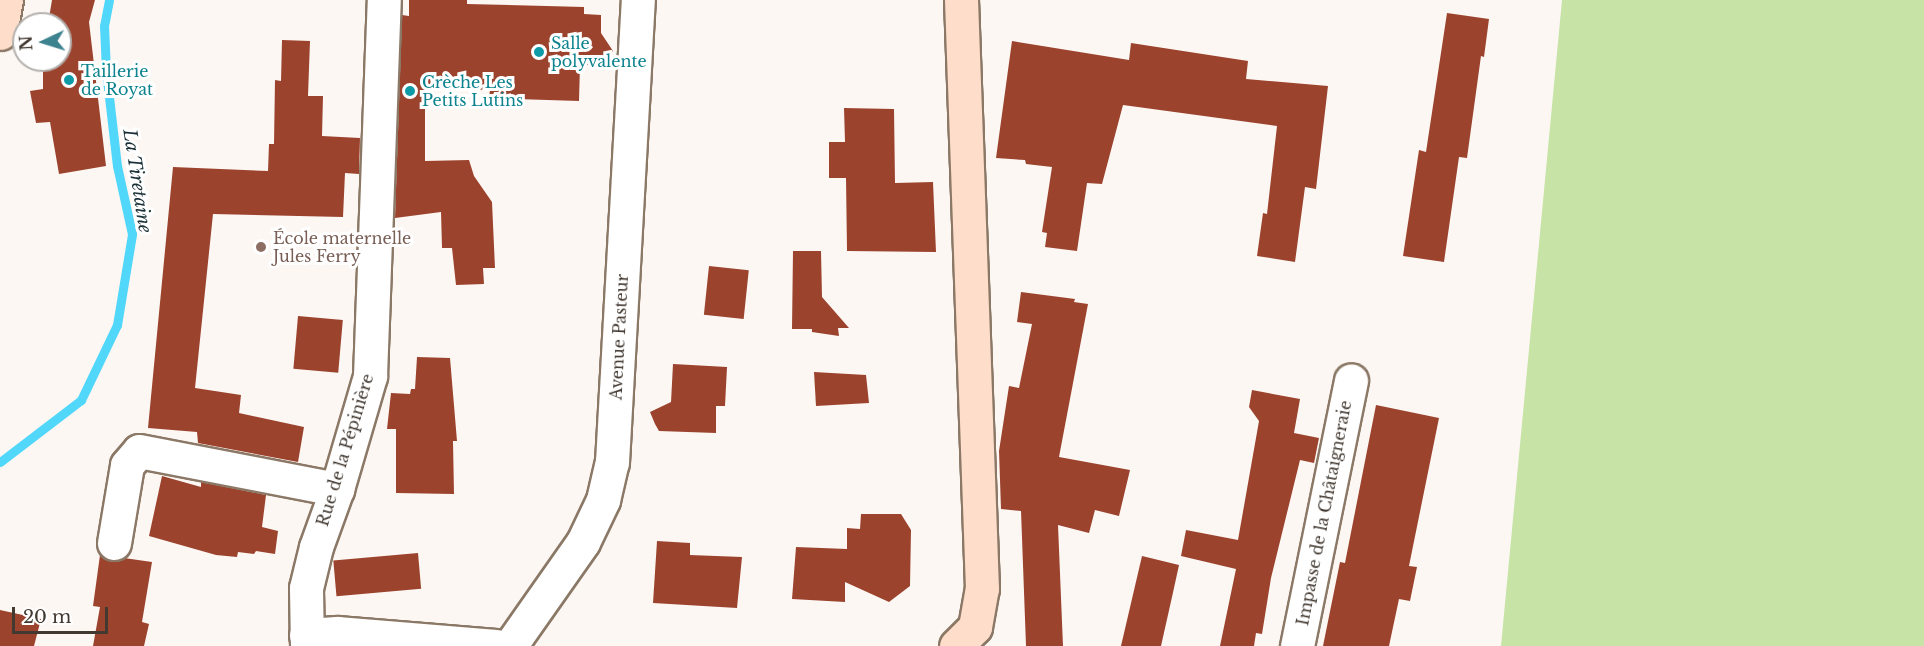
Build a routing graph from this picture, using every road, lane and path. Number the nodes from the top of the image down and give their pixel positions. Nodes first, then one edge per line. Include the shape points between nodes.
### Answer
1 (6, 0) edge
2 (384, 0) edge
3 (638, 0) edge
4 (962, 0) edge
5 (0, 33) edge
6 (1351, 380) dead end
7 (337, 489) junction
8 (114, 543) dead end
9 (307, 640) edge
10 (958, 645) edge
11 (495, 646) edge
12 (510, 646) edge
13 (1297, 646) edge

1 - 5 main road
2 - 7 street, Rue de la Pépinière via 370,376
3 - 12 street, Avenue Pasteur via 612,462 603,500 583,542
4 - 10 main road via 982,589 975,627
6 - 13 street, Impasse de la Châtaigneraie
7 - 8 street via 140,451 127,465
7 - 9 street, Rue de la Pépinière via 306,588
9 - 11 street via 337,633

